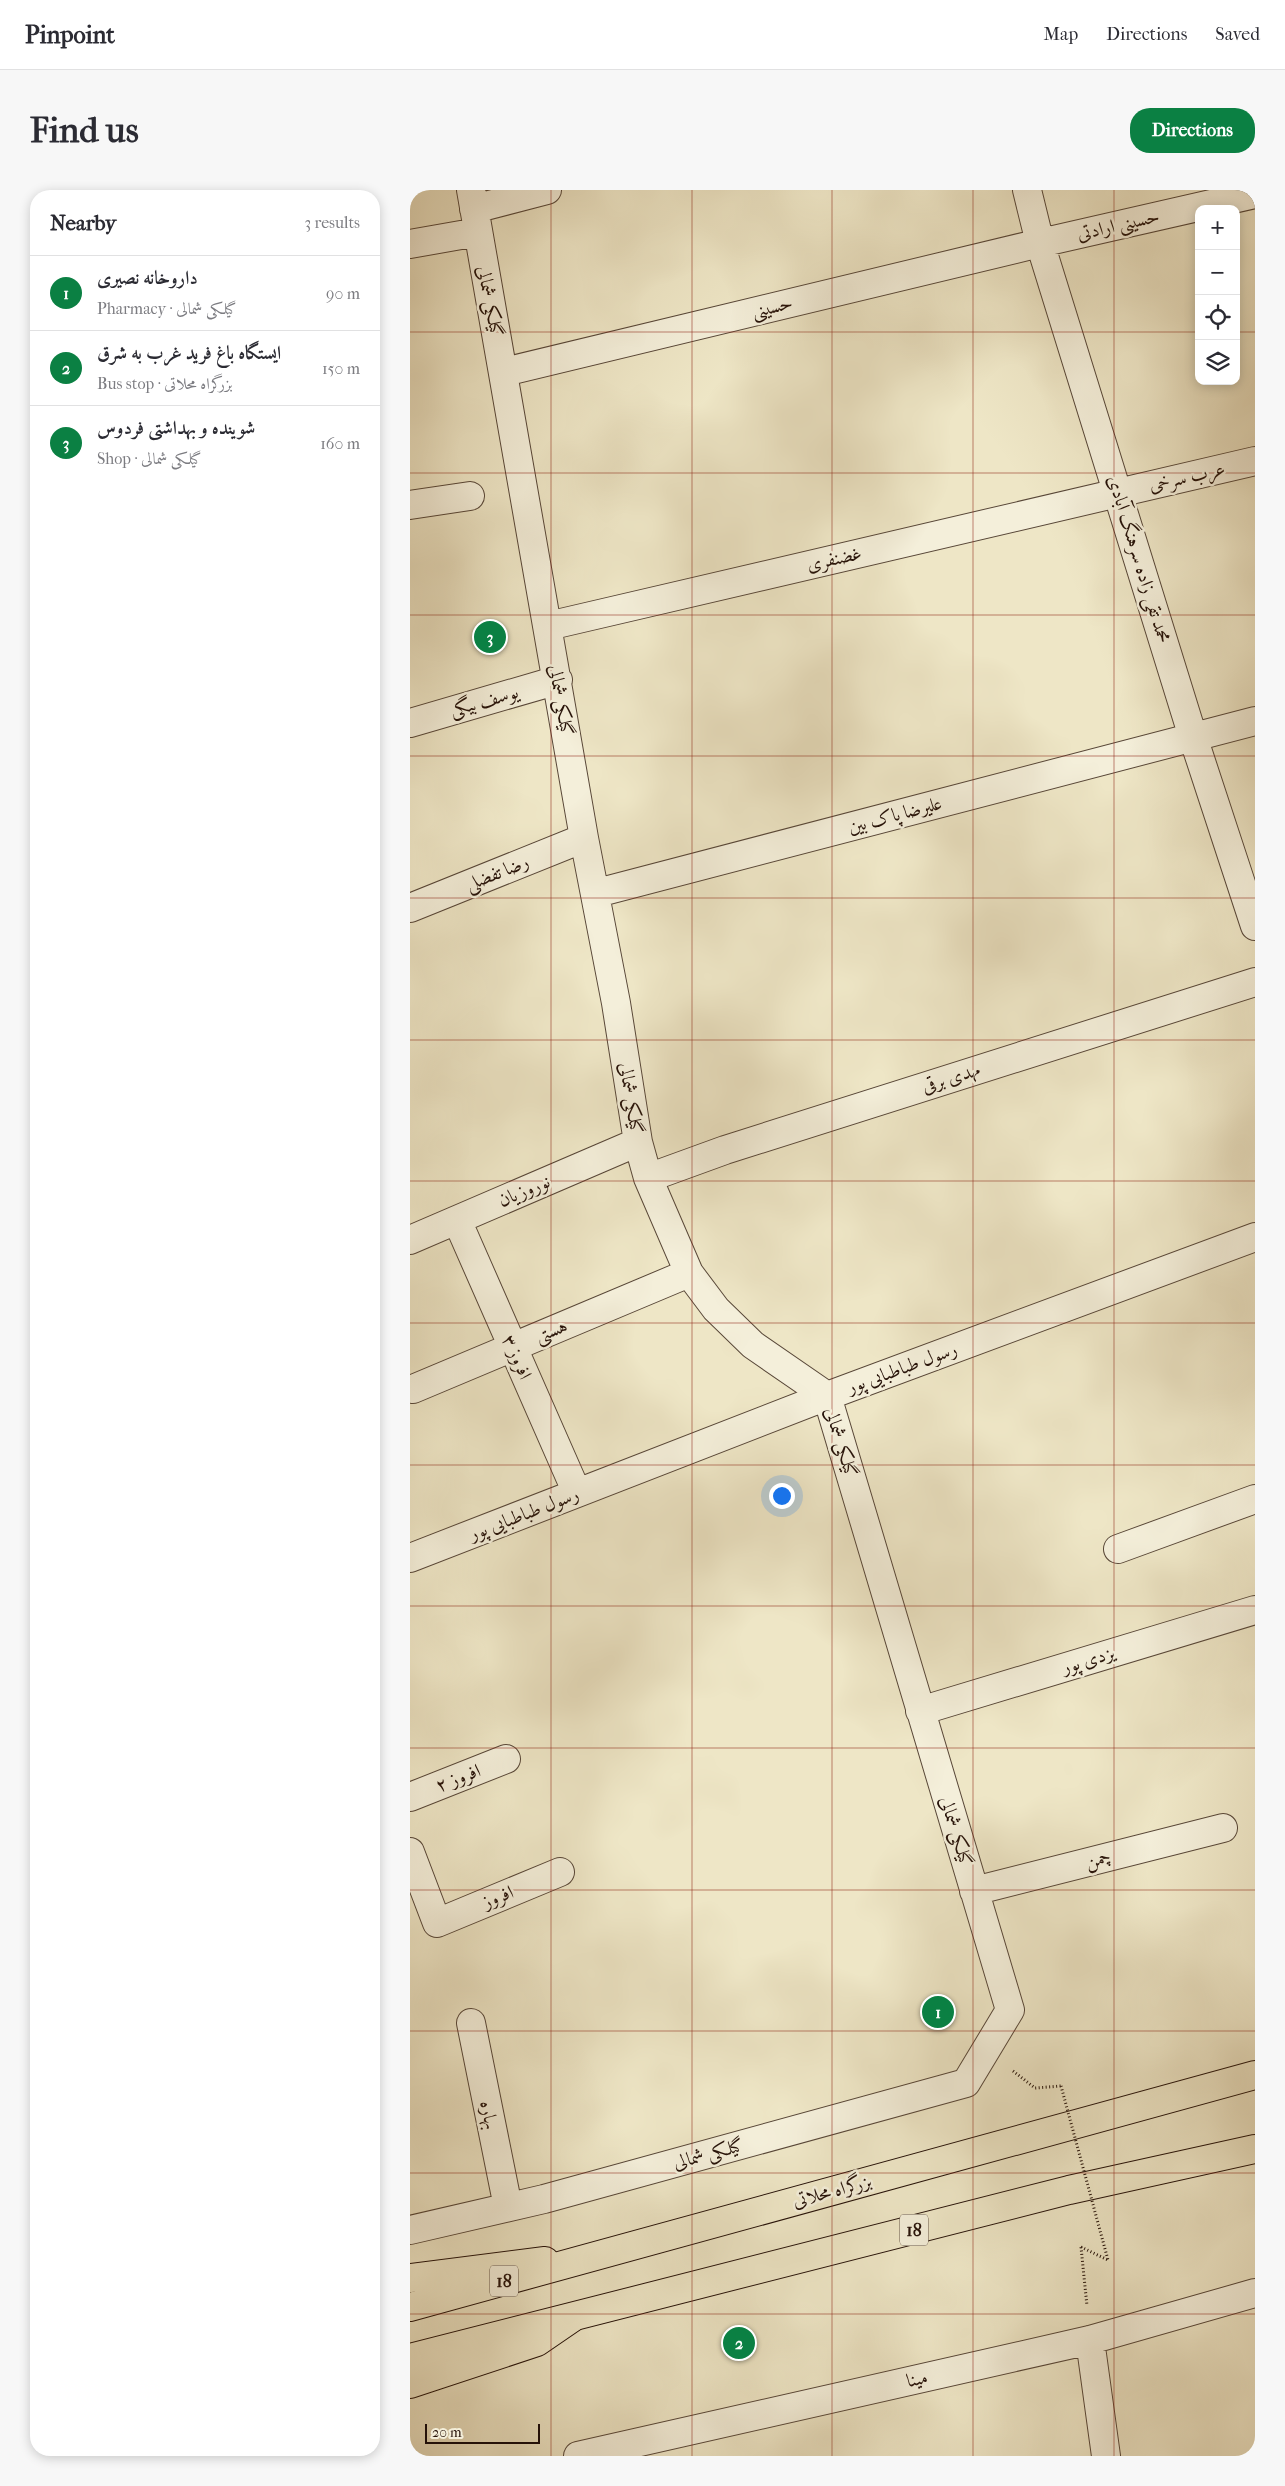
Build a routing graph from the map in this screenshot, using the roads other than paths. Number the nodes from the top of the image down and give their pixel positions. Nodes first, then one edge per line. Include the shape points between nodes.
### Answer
1 (547, 190) edge
2 (1027, 190) edge
3 (1255, 194) edge
4 (474, 210) edge
5 (1040, 243) junction
6 (410, 244) edge
7 (504, 372) junction
8 (1255, 461) edge
9 (1119, 493) junction
10 (470, 496) dead end
11 (410, 505) edge
12 (548, 626) junction
13 (558, 680) junction
14 (1255, 721) edge
15 (410, 723) edge
16 (1193, 737) junction
17 (584, 838) junction
18 (597, 893) junction
19 (410, 908) edge
20 (1255, 926) edge
21 (1255, 982) edge
22 (638, 1142) junction
23 (648, 1178) junction
24 (457, 1220) junction
25 (1255, 1236) edge
26 (410, 1240) edge
27 (689, 1273) junction
28 (512, 1347) junction
29 (413, 1389) dead end
30 (827, 1396) junction
31 (577, 1493) junction
32 (1255, 1499) edge
33 (1118, 1549) dead end
34 (410, 1558) edge
35 (1255, 1610) edge
36 (920, 1711) junction
37 (506, 1759) dead end
38 (410, 1797) edge
39 (1223, 1828) dead end
40 (410, 1852) edge
41 (560, 1872) dead end
42 (416, 1890) edge
43 (974, 1891) junction
44 (471, 2023) dead end
45 (1255, 2075) edge
46 (1255, 2149) edge
47 (508, 2207) junction
48 (410, 2230) edge
49 (598, 2255) junction
50 (410, 2278) edge
51 (1255, 2293) edge
52 (410, 2307) edge
53 (573, 2316) junction
54 (1090, 2340) junction
55 (410, 2358) edge
56 (418, 2383) edge
57 (578, 2456) edge
58 (1106, 2456) edge

1 - 4 street
2 - 5 street, محمد تقی زاده سرهنگ آبادی
3 - 5 street, حسینی ارادتی
4 - 6 street
4 - 7 street, گيلکی شمالی
5 - 7 street, حسینی
5 - 9 street, محمد تقی زاده سرهنگ آبادی
7 - 12 street, گيلکی شمالی
8 - 9 street, عرب سرخی
9 - 12 street, غضنفری
9 - 16 street, محمد تقی زاده سرهنگ آبادی
10 - 11 street
12 - 13 street, گيلکی شمالی
13 - 15 street, یوسف بیگی
13 - 17 street, گيلکی شمالی
14 - 16 street, علیرضا پاک بین
16 - 18 street, علیرضا پاک بین
16 - 20 street, محمد تقی زاده سرهنگ آبادی
17 - 18 street, گيلکی شمالی
17 - 19 street, رضا تفضلی
18 - 22 street, گيلکی شمالی
21 - 23 street, مهدی برقی via 725,1150
22 - 23 street, گيلکی شمالی
22 - 24 street, نوروزیان
23 - 27 street, گيلکی شمالی
24 - 26 street, نوروزیان
24 - 28 street, افروز ۳
25 - 30 street, رسول طباطبایی پور
27 - 28 street, هستی
27 - 30 street, گيلکی شمالی via 716,1310 753,1345
28 - 29 street, هستی
28 - 31 street, افروز ۳
30 - 31 street, رسول طباطبایی پور
30 - 36 street, گيلکی شمالی
31 - 34 street, رسول طباطبایی پور
32 - 33 street
35 - 36 street, یزدی پور
36 - 43 street, گيلکی شمالی
37 - 38 street, افروز ۲
39 - 43 street, چمن
40 - 42 street
41 - 42 street, افروز via 437,1922
43 - 47 street, گيلکی شمالی via 1010,2010 966,2083
44 - 47 street, بهاره
45 - 49 main road, بزرگراه محلاتی / 18
46 - 53 main road, 18 via 1069,2190
47 - 48 street, گيلکی شمالی
49 - 50 main road
49 - 52 main road, بزرگراه محلاتی / 18
51 - 54 street, مینا
53 - 55 main road, 18
53 - 56 main road via 537,2342
54 - 57 street, مینا
54 - 58 street

